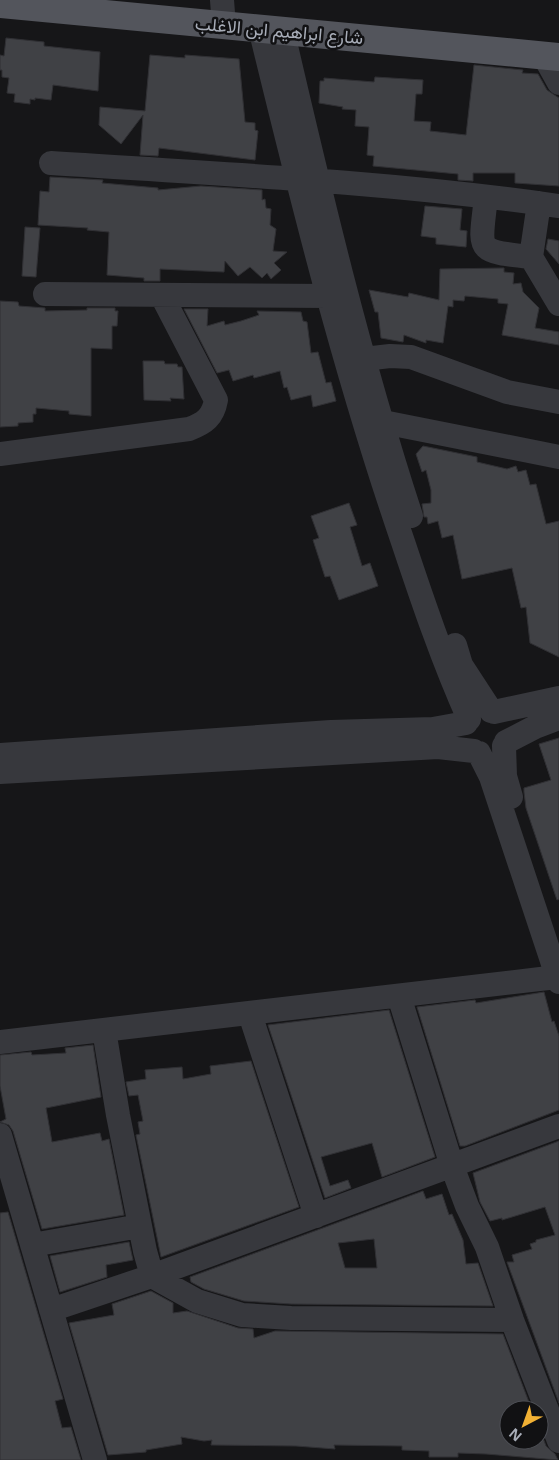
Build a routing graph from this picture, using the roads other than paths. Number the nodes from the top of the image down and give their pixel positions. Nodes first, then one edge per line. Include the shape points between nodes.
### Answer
1 (0, 4) edge
2 (223, 13) edge
3 (271, 28) junction
4 (551, 56) edge
5 (559, 83) edge
6 (51, 163) dead end
7 (308, 180) junction
8 (486, 197) junction
9 (549, 205) edge
10 (531, 256) junction
11 (45, 294) dead end
12 (162, 296) junction
13 (328, 296) junction
14 (559, 304) edge
15 (364, 358) junction
16 (559, 402) edge
17 (374, 423) junction
18 (0, 454) edge
19 (559, 457) edge
20 (559, 698) edge
21 (480, 717) junction
22 (559, 718) edge
23 (505, 744) junction
24 (476, 752) junction
25 (0, 755) edge
26 (0, 772) edge
27 (559, 939) edge
28 (558, 980) edge
29 (399, 996) junction
30 (250, 1014) junction
31 (104, 1030) junction
32 (0, 1042) edge
33 (559, 1126) edge
34 (0, 1135) edge
35 (452, 1166) junction
36 (8, 1190) edge
37 (316, 1216) junction
38 (140, 1226) junction
39 (32, 1245) junction
40 (152, 1276) junction
41 (51, 1310) junction
42 (512, 1320) junction
43 (559, 1441) edge
44 (95, 1460) edge

1 - 2 main road, شارع ابراهيم ابن الاغلب
2 - 3 main road, شارع ابراهيم ابن الاغلب
3 - 4 main road, شارع ابراهيم ابن الاغلب
3 - 7 street
4 - 5 street
6 - 7 street
7 - 8 street
7 - 13 street
7 - 15 street
8 - 9 street
8 - 10 street via 484,246 496,253
9 - 10 street
10 - 14 street
11 - 12 street
12 - 13 street
12 - 18 street via 216,400 203,424 189,429
13 - 17 street
15 - 16 street via 411,357 507,392
15 - 17 street
17 - 19 street
17 - 21 street via 403,490
20 - 21 street
21 - 23 street via 505,721 508,727
21 - 24 street via 465,739
21 - 25 street via 433,729 331,732
22 - 23 street
23 - 24 street via 496,753
23 - 27 street via 505,776
24 - 26 street via 438,747
24 - 28 street via 491,777
28 - 29 street
29 - 30 street
29 - 35 street
30 - 31 street
30 - 37 street
31 - 32 street
31 - 38 street
33 - 35 street
34 - 36 street
35 - 37 street
35 - 42 street via 487,1247
36 - 39 street
37 - 40 street
38 - 39 street
38 - 40 street
39 - 41 street
40 - 41 street
40 - 42 street via 197,1301 242,1315
41 - 44 street
42 - 43 street

